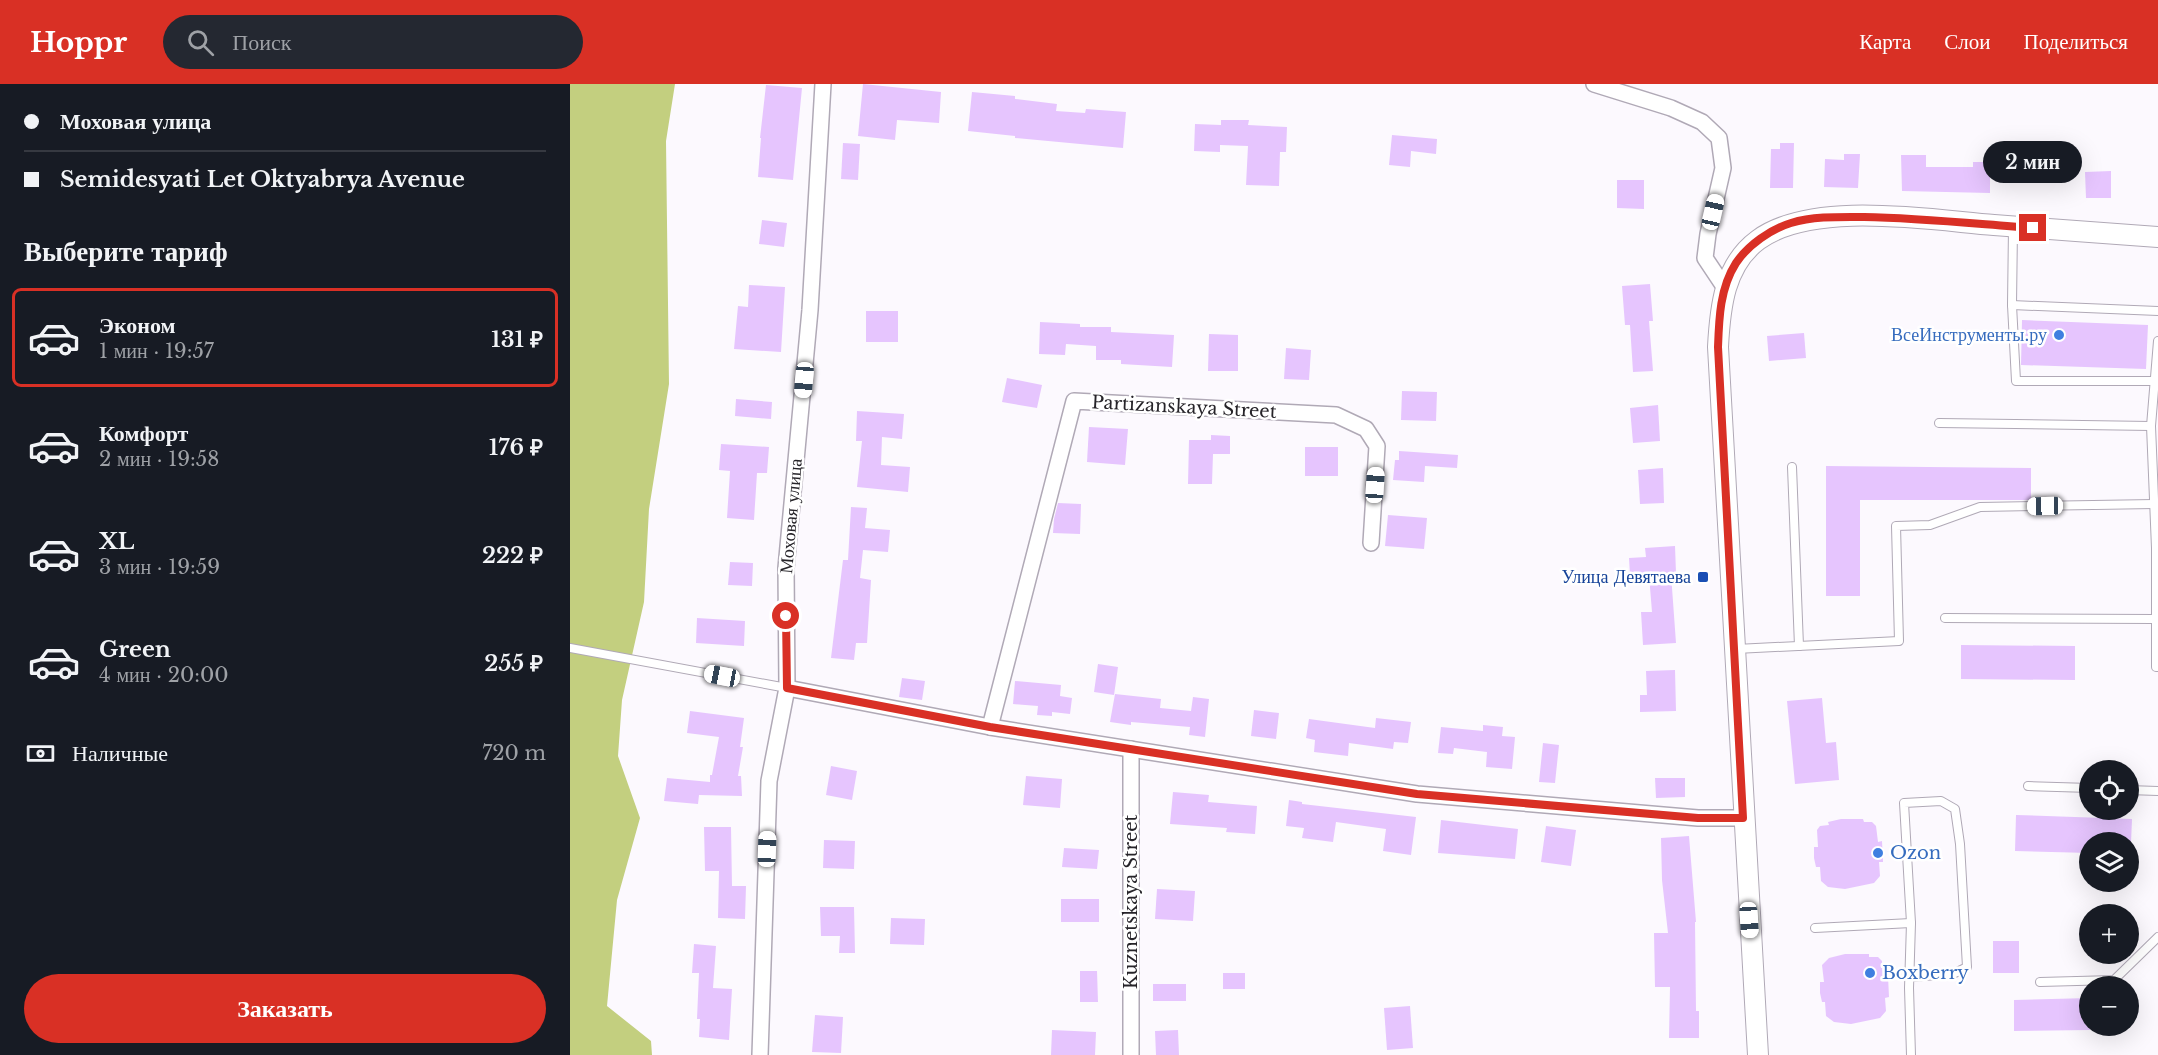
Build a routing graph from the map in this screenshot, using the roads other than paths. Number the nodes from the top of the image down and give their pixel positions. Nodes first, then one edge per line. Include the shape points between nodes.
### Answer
1 (823, 84) edge
2 (1594, 84) edge
3 (2013, 226) junction
4 (2158, 237) edge
5 (1725, 288) junction
6 (2012, 305) junction
7 (2158, 311) edge
8 (2158, 341) edge
9 (2154, 381) junction
10 (1939, 423) dead end
11 (2151, 426) junction
12 (1792, 467) dead end
13 (2154, 504) junction
14 (1371, 543) dead end
15 (2157, 548) edge
16 (1945, 618) dead end
17 (2155, 619) junction
18 (1799, 646) junction
19 (570, 648) edge
20 (1734, 649) junction
21 (2158, 667) edge
22 (787, 688) junction
23 (990, 727) junction
24 (1131, 749) junction
25 (2028, 786) dead end
26 (2079, 788) edge
27 (2139, 790) edge
28 (2158, 791) edge
29 (1743, 818) junction
30 (1911, 923) junction
31 (1815, 928) dead end
32 (2158, 937) edge
33 (1909, 977) junction
34 (2040, 982) dead end
35 (760, 1055) edge
36 (1131, 1055) edge
37 (1758, 1055) edge
38 (1911, 1055) edge

1 - 22 street, Моховая улица via 810,310 786,568
2 - 5 street via 1671,108 1702,122 1719,138 1723,168 1705,258
3 - 4 street
3 - 5 street via 1835,216 1791,223 1758,240 1737,262
3 - 6 lane
5 - 20 street via 1718,347
6 - 7 lane
6 - 9 lane via 2016,381
8 - 9 lane
9 - 11 lane
10 - 11 lane
11 - 13 lane
12 - 18 lane
13 - 15 lane
13 - 18 lane via 1980,507 1930,525 1896,526 1899,641
14 - 23 street, Partizanskaya Street via 1377,446 1366,429 1336,415 1074,401
15 - 17 lane
16 - 17 lane
17 - 21 lane
18 - 20 lane
19 - 22 lane
20 - 29 street
22 - 23 street
22 - 35 street, Моховая улица via 769,781
23 - 24 street
24 - 29 street via 1417,794 1698,818
24 - 36 street, Kuznetskaya Street
25 - 26 lane
27 - 28 lane
29 - 37 street
30 - 31 lane
30 - 33 lane
30 - 33 lane via 1904,803 1941,801 1955,809 1967,967 1953,974
32 - 34 lane via 2114,980
33 - 38 lane

